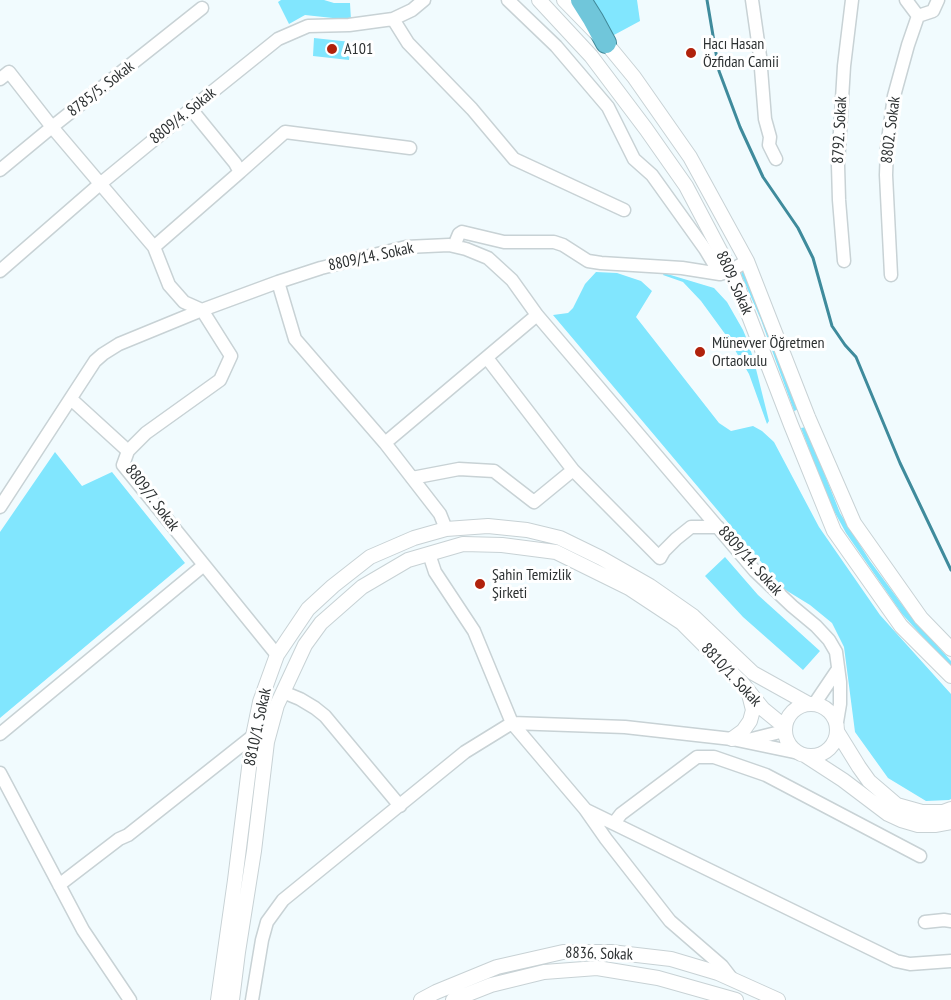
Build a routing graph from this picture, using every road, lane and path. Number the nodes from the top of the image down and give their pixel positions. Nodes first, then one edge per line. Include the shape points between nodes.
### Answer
1 (424, 0) edge
2 (508, 0) edge
3 (539, 0) edge
4 (564, 0) edge
5 (581, 0) edge
6 (752, 0) edge
7 (852, 0) edge
8 (906, 0) edge
9 (938, 0) edge
10 (202, 8) dead end
11 (918, 16) junction
12 (393, 19) junction
13 (606, 43) junction
14 (0, 79) edge
15 (191, 109) junction
16 (52, 127) junction
17 (410, 148) dead end
18 (776, 159) dead end
19 (0, 170) edge
20 (240, 171) junction
21 (100, 184) junction
22 (624, 210) dead end
23 (454, 246) junction
24 (154, 247) junction
25 (747, 261) junction
26 (844, 261) dead end
27 (0, 271) edge
28 (725, 272) junction
29 (891, 275) dead end
30 (278, 282) junction
31 (202, 309) junction
32 (537, 315) junction
33 (487, 358) junction
34 (71, 399) junction
35 (385, 443) junction
36 (128, 451) junction
37 (573, 470) junction
38 (412, 478) junction
39 (0, 507) edge
40 (718, 527) junction
41 (446, 529) junction
42 (429, 554) junction
43 (204, 565) junction
44 (951, 648) edge
45 (277, 654) junction
46 (838, 669) junction
47 (951, 676) edge
48 (747, 690) junction
49 (283, 692) junction
50 (811, 703) junction
51 (512, 723) junction
52 (837, 727) junction
53 (785, 729) junction
54 (0, 734) edge
55 (253, 736) junction
56 (738, 740) junction
57 (803, 754) junction
58 (0, 773) edge
59 (400, 806) junction
60 (585, 809) junction
61 (951, 810) edge
62 (951, 822) edge
63 (614, 823) junction
64 (920, 856) dead end
65 (59, 885) junction
66 (951, 921) edge
67 (925, 922) dead end
68 (951, 961) edge
69 (732, 979) junction
70 (130, 1000) edge
71 (218, 1000) edge
72 (232, 1000) edge
73 (252, 1000) edge
74 (421, 1000) edge
75 (453, 1000) edge
76 (736, 1000) edge
77 (778, 1000) edge

1 - 12 street
2 - 28 street via 556,46 608,107 634,159 652,175
3 - 28 street, 8809. Sokak via 591,56 686,186
4 - 13 street, 8809. Sokak
5 - 13 highway
6 - 18 street via 765,119 769,145
7 - 26 street, 8792. Sokak via 838,165
8 - 11 street
9 - 11 street via 933,11
10 - 16 street, 8785/5. Sokak
11 - 29 street, 8802. Sokak via 894,96 887,147
12 - 15 street, 8809/4. Sokak via 308,26 278,39
12 - 22 street via 408,43 514,159
13 - 25 street, 8809. Sokak via 690,157
14 - 16 street via 9,72
15 - 20 street
15 - 21 street, 8809/4. Sokak
16 - 19 street, 8785/5. Sokak
16 - 21 street
17 - 20 street via 285,132
20 - 24 street
21 - 24 street
21 - 27 street, 8809/4. Sokak
23 - 28 street via 462,232 504,243 554,242 588,261
23 - 30 street, 8809/14. Sokak via 406,247
23 - 32 street, 8809/14. Sokak via 488,258 512,280
24 - 31 street via 170,285 184,302
25 - 28 street
25 - 44 street, 8809. Sokak via 854,523 921,618
28 - 47 street, 8809. Sokak via 834,531 901,626
30 - 31 street, 8809/14. Sokak
30 - 35 street via 295,339
31 - 34 street, 8809/14. Sokak via 103,354
31 - 36 street, 8809/7. Sokak via 231,356 220,380 146,433
32 - 33 street
32 - 40 street, 8809/14. Sokak
33 - 35 street
33 - 37 street
34 - 36 street
34 - 39 street, 8809/14. Sokak
35 - 38 street
36 - 43 street, 8809/7. Sokak via 123,465
37 - 38 street via 534,502 494,471 459,469
37 - 40 street via 660,558 691,527
38 - 41 street via 440,514
40 - 46 street, 8809/14. Sokak via 755,571 829,640 836,652
41 - 45 street, 8810/1. Sokak via 370,557 308,609
41 - 50 street, 8810/1. Sokak via 488,526 560,538 650,586 693,616 753,674
42 - 48 street, 8810/1. Sokak via 463,544 556,552 629,588 682,623
42 - 49 street, 8810/1. Sokak via 408,560 362,586 321,623 304,645
42 - 51 street via 435,572 474,631
43 - 45 street, 8809/7. Sokak
43 - 54 street
45 - 55 street, 8810/1. Sokak
46 - 50 street
46 - 52 street, 8809/14. Sokak
48 - 53 street, 8810/1. Sokak
48 - 56 street via 753,710
49 - 59 street via 325,716
49 - 72 street, 8810/1. Sokak via 267,742
50 - 52 street via 826,707
50 - 53 street via 794,709
51 - 56 street via 625,727
51 - 59 street via 465,752
51 - 60 street
52 - 57 street via 827,751
52 - 61 street via 869,780 897,805 922,812
53 - 56 street
53 - 57 street via 790,746
55 - 65 street
55 - 71 street, 8810/1. Sokak
56 - 57 street
57 - 62 street via 901,820 918,825
58 - 65 street
59 - 73 street via 283,900 267,922
60 - 63 street
60 - 69 street via 670,921
63 - 64 street via 697,757 714,757 766,775
63 - 68 street via 896,961
65 - 70 street via 83,930
66 - 67 street
69 - 74 street, 8836. Sokak via 671,959 611,952 563,952 497,967
69 - 77 street, 8836. Sokak
75 - 76 street via 491,985 544,972 597,968 658,978

